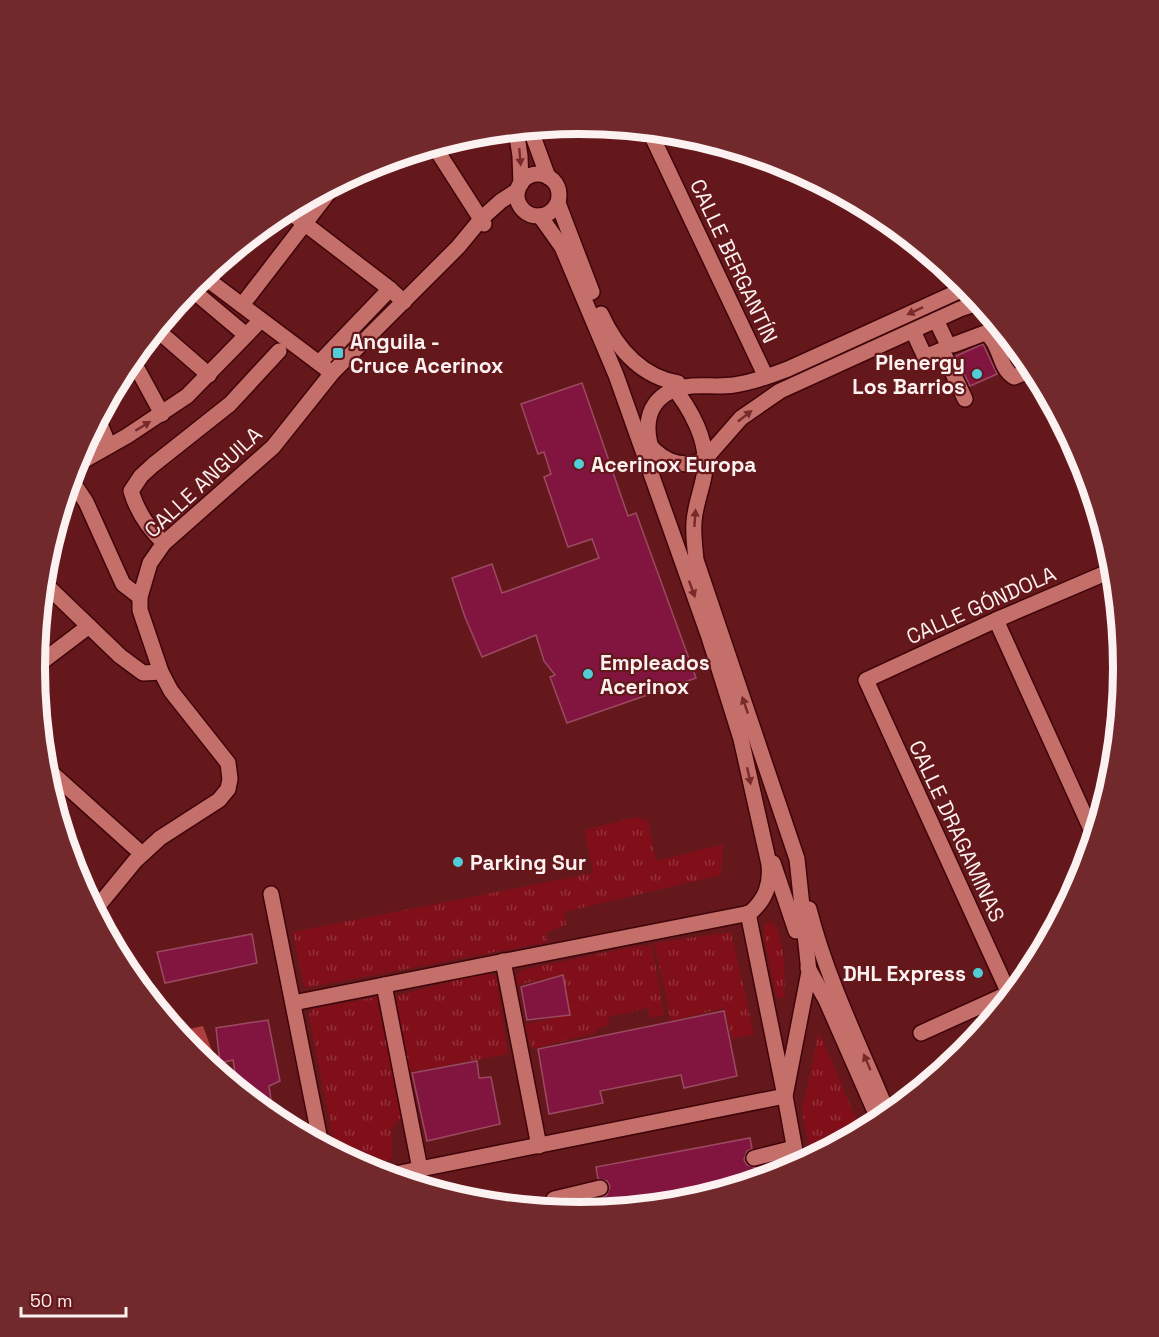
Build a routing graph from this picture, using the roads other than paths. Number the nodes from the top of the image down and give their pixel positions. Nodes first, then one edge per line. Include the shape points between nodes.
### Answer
1 (533, 136) edge
2 (517, 138) edge
3 (654, 140) edge
4 (438, 153) edge
5 (548, 177) junction
6 (519, 187) junction
7 (323, 200) edge
8 (558, 203) junction
9 (524, 211) junction
10 (295, 216) edge
11 (540, 216) junction
12 (483, 221) junction
13 (305, 224) junction
14 (211, 282) edge
15 (390, 289) junction
16 (958, 292) edge
17 (198, 295) edge
18 (404, 302) junction
19 (242, 305) junction
20 (971, 306) edge
21 (261, 320) junction
22 (936, 320) junction
23 (913, 330) junction
24 (162, 334) edge
25 (246, 335) junction
26 (602, 343) junction
27 (944, 347) junction
28 (279, 351) dead end
29 (319, 363) junction
30 (137, 369) edge
31 (332, 373) junction
32 (1024, 373) edge
33 (209, 375) junction
34 (766, 377) junction
35 (673, 386) junction
36 (965, 399) dead end
37 (162, 414) junction
38 (102, 429) edge
39 (109, 446) junction
40 (651, 447) junction
41 (89, 458) edge
42 (705, 459) junction
43 (77, 488) edge
44 (164, 543) junction
45 (678, 550) junction
46 (1105, 573) edge
47 (51, 590) edge
48 (140, 597) junction
49 (996, 620) junction
50 (89, 627) junction
51 (45, 659) edge
52 (161, 672) junction
53 (866, 680) joint
54 (56, 777) edge
55 (1090, 827) edge
56 (761, 829) junction
57 (142, 854) junction
58 (796, 859) junction
59 (271, 894) dead end
60 (100, 904) edge
61 (749, 913) junction
62 (503, 961) junction
63 (809, 972) junction
64 (384, 985) junction
65 (1009, 987) edge
66 (999, 999) edge
67 (293, 1003) junction
68 (921, 1033) dead end
69 (785, 1096) junction
70 (885, 1107) edge
71 (876, 1113) edge
72 (319, 1135) edge
73 (539, 1146) junction
74 (794, 1148) junction
75 (796, 1157) edge
76 (754, 1158) dead end
77 (420, 1169) junction
78 (402, 1173) edge
79 (600, 1188) dead end
80 (555, 1202) edge

1 - 5 street
2 -> 6 street
3 - 34 street, CALLE BERGANTÍN
4 - 12 street
5 - 6 street via 533,175
5 - 8 street via 559,191
6 - 9 street via 518,202
6 - 12 street, CALLE ANGUILA
7 - 13 street
8 - 11 street via 551,212
8 - 35 street via 610,334 643,369
9 - 11 street
9 - 12 street, CALLE ANGUILA via 505,211
10 - 13 street
11 - 26 street via 562,247
12 - 18 street, CALLE ANGUILA
13 - 15 street
13 - 19 street
14 - 19 street
15 - 18 street
15 - 29 street
16 -> 34 street
17 - 25 street
18 - 31 street, CALLE ANGUILA
19 - 21 street
20 - 22 street
21 - 25 street
21 - 29 street
22 - 23 street
22 - 27 street
23 - 27 street via 925,357
42 -> 23 street via 741,418 780,391
24 - 33 street
25 - 33 street
26 - 40 street via 622,375
26 - 45 street
27 - 32 street via 986,333 1008,373 1014,377
27 - 36 street
28 - 44 street via 230,404 153,465 131,491 153,533
29 - 31 street
30 - 37 street
31 - 44 street, CALLE ANGUILA via 273,447
33 - 37 street
34 - 35 street via 733,385
35 - 40 street via 651,410 647,425
35 - 42 street via 701,435
39 -> 37 street
38 - 39 street
39 - 41 street
40 - 42 street via 677,463
40 - 45 street via 678,533
58 -> 42 street via 696,560 694,524
43 - 48 street via 123,584
44 - 48 street, CALLE ANGUILA via 150,563
45 -> 56 street via 741,739
46 - 49 street, CALLE GÓNDOLA
47 - 50 street
48 - 52 street, CALLE ANGUILA via 145,628
49 - 53 street, CALLE GÓNDOLA
49 - 55 street
50 - 51 street
50 - 52 street via 143,673
52 - 57 street, CALLE ANGUILA via 171,691 228,764 230,779 219,800
53 - 65 street, CALLE DRAGAMINAS
54 - 57 street
56 - 61 street via 770,879 759,906
56 - 63 street
57 - 60 street
58 - 63 street
70 -> 58 street via 814,928
59 - 67 street
61 - 62 street
61 - 69 street
62 - 64 street
62 - 73 street
63 - 69 street
63 - 71 street via 826,1000
64 - 67 street
64 - 77 street
66 - 68 street
67 - 72 street
69 - 73 street
69 - 74 street
73 - 77 street
74 - 75 street
74 - 76 street
77 - 78 street
79 - 80 street via 554,1199

